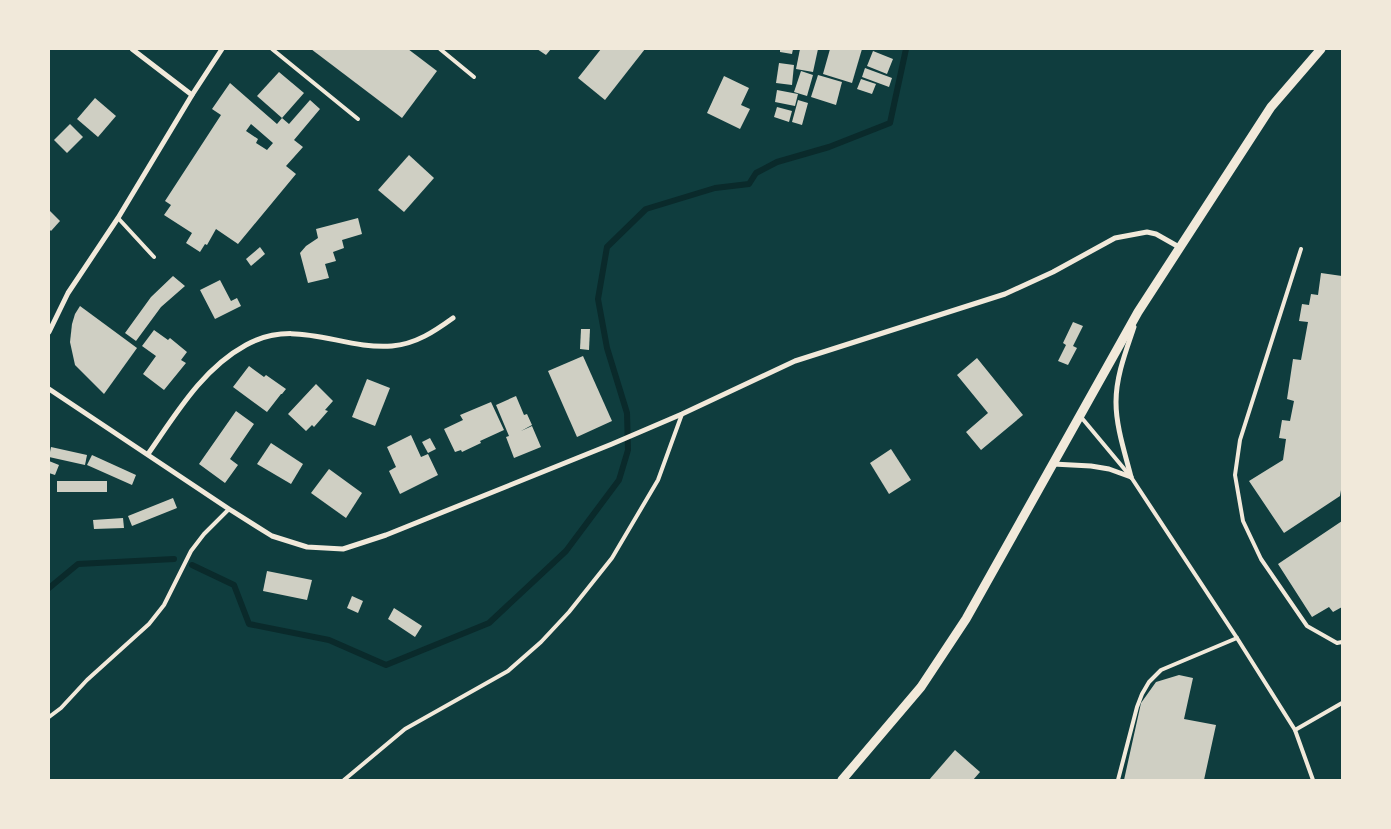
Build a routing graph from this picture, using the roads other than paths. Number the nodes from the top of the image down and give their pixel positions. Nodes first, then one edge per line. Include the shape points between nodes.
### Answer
1 (132, 49) edge
2 (222, 49) edge
3 (272, 49) edge
4 (440, 49) edge
5 (1321, 49) edge
6 (474, 77) dead end
7 (192, 95) junction
8 (358, 120) dead end
9 (118, 218) junction
10 (1179, 247) junction
11 (1301, 249) dead end
12 (154, 257) dead end
13 (1138, 312) junction
14 (453, 318) dead end
15 (49, 332) edge
16 (49, 389) edge
17 (682, 414) junction
18 (1079, 416) junction
19 (148, 454) junction
20 (1053, 464) junction
21 (1131, 477) junction
22 (229, 510) junction
23 (1237, 638) junction
24 (1342, 642) edge
25 (1342, 702) edge
26 (49, 717) edge
27 (1295, 730) junction
28 (344, 780) edge
29 (842, 780) edge
30 (1118, 780) edge
31 (1314, 780) edge

1 - 7 street
2 - 7 street
3 - 8 lane
4 - 6 lane
5 - 10 street via 1271,107
7 - 9 street
9 - 12 lane
9 - 15 street via 68,293
10 - 13 street
10 - 17 street via 1147,232 1114,238 1005,294 795,361
11 - 24 lane via 1240,440 1235,474 1243,521 1261,559 1308,626 1337,643
13 - 18 street
13 - 21 street via 1120,367 1116,401 1119,431
14 - 19 street via 431,334 392,346 297,333 283,333 248,344 206,376
16 - 19 street
17 - 22 street via 386,535 343,548 290,543
17 - 28 lane via 658,480 616,551 569,612 508,672 405,729
18 - 20 street
18 - 21 lane
19 - 22 street
20 - 21 street via 1109,469
20 - 29 street via 966,619 921,687
21 - 23 lane
22 - 26 lane via 191,551 164,605 149,624
23 - 27 lane
23 - 30 lane via 1162,670 1149,682 1137,707
25 - 27 lane
27 - 31 lane

